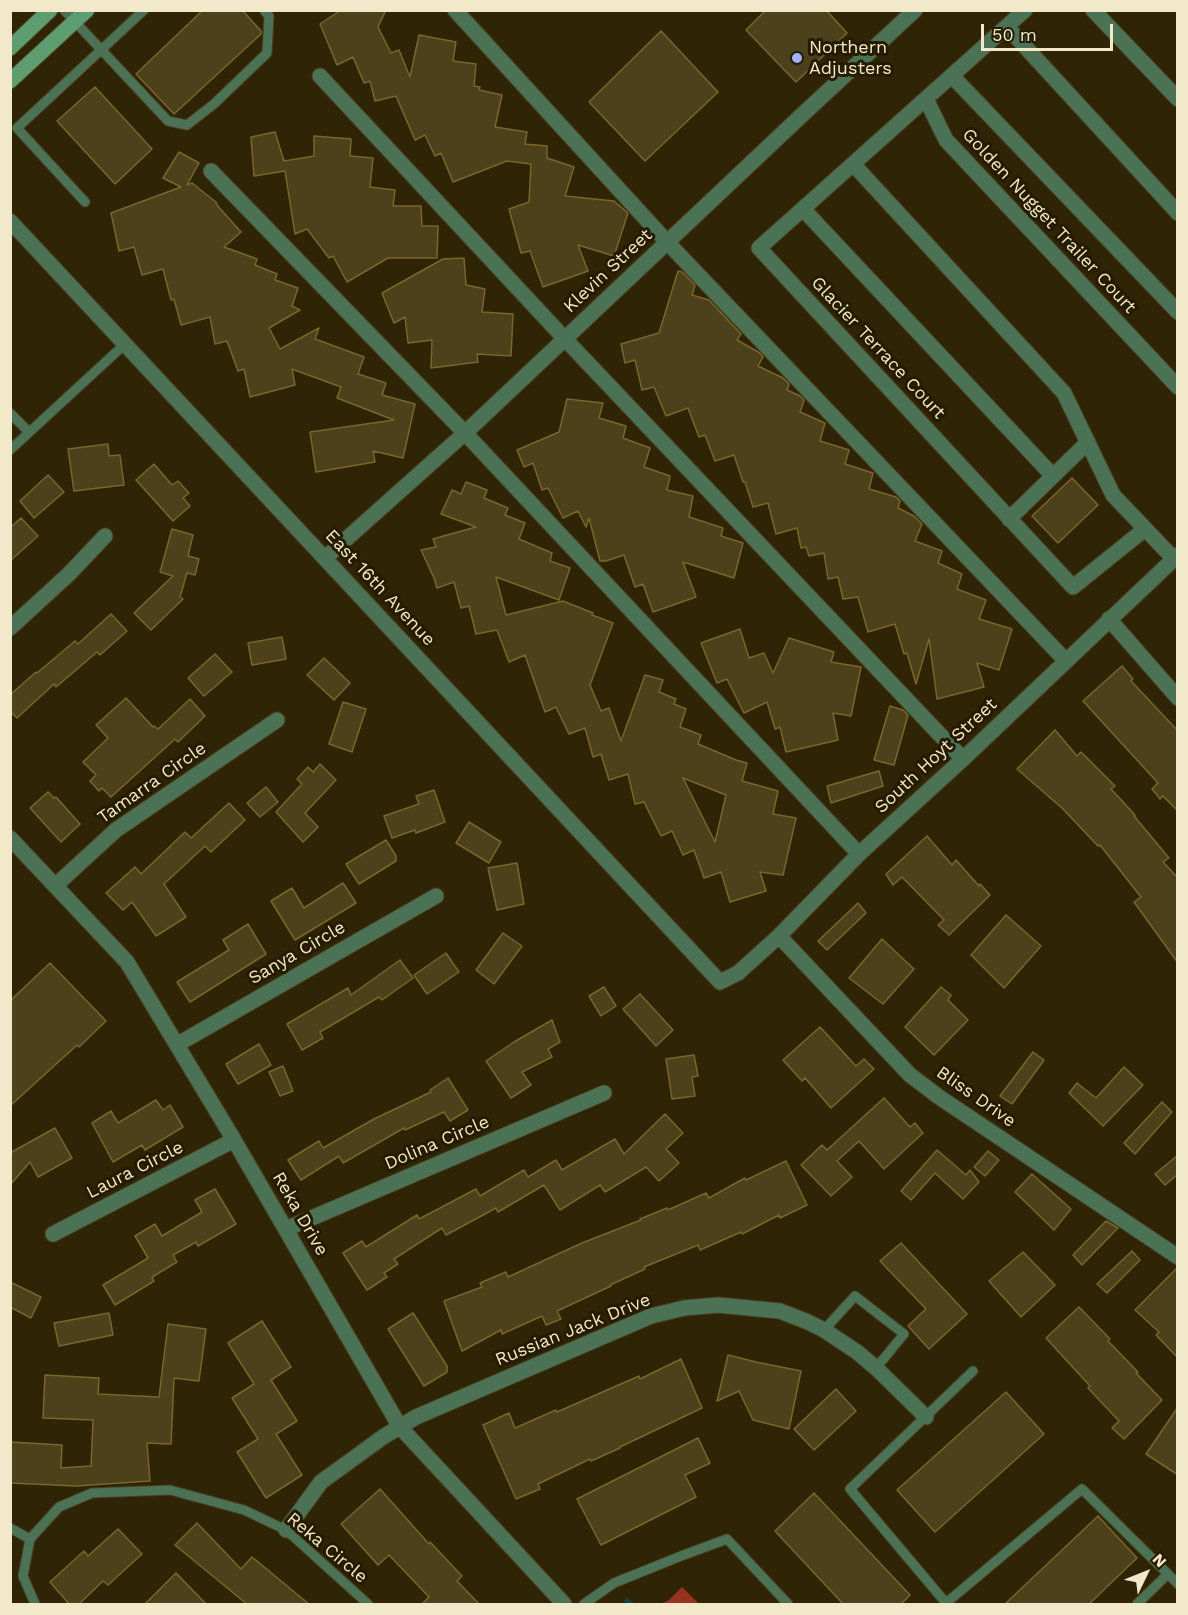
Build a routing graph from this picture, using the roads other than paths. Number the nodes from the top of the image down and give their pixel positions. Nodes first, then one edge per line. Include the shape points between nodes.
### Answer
1 (50, 10) edge
2 (64, 10) edge
3 (87, 10) edge
4 (144, 10) edge
5 (455, 10) edge
6 (915, 10) edge
7 (1026, 10) edge
8 (1093, 10) edge
9 (269, 12) edge
10 (75, 22) junction
11 (1007, 27) junction
12 (10, 48) edge
13 (101, 50) junction
14 (320, 76) dead end
15 (952, 76) junction
16 (10, 81) edge
17 (926, 99) junction
18 (1178, 99) edge
19 (853, 164) junction
20 (211, 171) dead end
21 (85, 202) dead end
22 (803, 209) junction
23 (1178, 213) edge
24 (10, 221) edge
25 (667, 242) junction
26 (1178, 312) edge
27 (565, 339) junction
28 (125, 344) junction
29 (1178, 387) edge
30 (10, 413) edge
31 (29, 432) junction
32 (465, 433) junction
33 (1088, 442) junction
34 (10, 450) edge
35 (1053, 476) junction
36 (1009, 519) junction
37 (1145, 529) junction
38 (105, 536) dead end
39 (1176, 557) edge
40 (325, 558) junction
41 (1109, 620) junction
42 (10, 628) edge
43 (1066, 661) junction
44 (1178, 698) edge
45 (277, 720) dead end
46 (963, 759) junction
47 (10, 838) edge
48 (859, 854) junction
49 (56, 885) junction
50 (436, 896) dead end
51 (779, 936) junction
52 (720, 982) joint
53 (178, 1044) junction
54 (604, 1093) dead end
55 (234, 1140) junction
56 (286, 1229) junction
57 (53, 1234) dead end
58 (1178, 1257) edge
59 (825, 1330) junction
60 (876, 1368) junction
61 (973, 1371) dead end
62 (926, 1417) junction
63 (400, 1427) junction
64 (10, 1528) edge
65 (286, 1530) junction
66 (30, 1539) junction
67 (1168, 1574) junction
68 (1178, 1584) edge
69 (946, 1604) edge
70 (34, 1605) edge
71 (368, 1605) edge
72 (564, 1605) edge
73 (584, 1605) edge
74 (788, 1605) edge
75 (1137, 1605) edge

1 - 12 main road
2 - 10 lane
3 - 10 main road
4 - 13 lane
5 - 25 street
6 - 25 street, Klevin Street
7 - 11 street
8 - 18 street
9 - 13 lane via 267,53 187,125 168,121
10 - 13 lane
10 - 16 main road
11 - 15 street
11 - 23 street
13 - 21 lane via 17,128
14 - 27 street
15 - 17 street
15 - 26 street, Golden Nugget Trailer Court
17 - 19 street, Glacier Terrace Court
17 - 29 street, Golden Nugget Trailer Court via 946,140
19 - 22 street, Glacier Terrace Court
19 - 33 street via 1065,393
20 - 32 street
22 - 35 street
22 - 36 street, Glacier Terrace Court via 759,248
24 - 28 street, East 16th Avenue
25 - 27 street, Klevin Street
25 - 43 street
27 - 32 street, Klevin Street
27 - 46 street
28 - 31 lane
28 - 40 street, East 16th Avenue
30 - 31 lane
31 - 34 lane
32 - 40 street, Klevin Street
32 - 48 street
33 - 35 street
33 - 37 street via 1113,495
35 - 36 street
36 - 37 street, Glacier Terrace Court via 1073,587
37 - 39 street
38 - 42 street
39 - 41 street, South Hoyt Street
40 - 52 street, East 16th Avenue
41 - 43 street, South Hoyt Street
41 - 44 street
43 - 46 street, South Hoyt Street
45 - 49 street, Tamarra Circle via 116,830
46 - 48 street, South Hoyt Street
47 - 49 street, Reka Drive
48 - 51 street, South Hoyt Street
49 - 53 street, Reka Drive via 127,962
50 - 53 street, Sanya Circle
51 - 52 street, South Hoyt Street via 738,973
51 - 58 street, Bliss Drive via 910,1075
53 - 55 street, Reka Drive
54 - 56 street, Dolina Circle
55 - 56 street, Reka Drive
55 - 57 street, Laura Circle
56 - 63 street, Reka Drive
59 - 60 street, Russian Jack Drive
59 - 60 lane via 855,1296 904,1334
59 - 63 street, Russian Jack Drive via 780,1311 718,1305 684,1308 651,1316
60 - 62 street, Russian Jack Drive
61 - 62 lane
62 - 69 lane via 850,1489
63 - 65 street, Russian Jack Drive via 321,1482
63 - 72 street, Reka Drive
64 - 66 lane
65 - 66 lane, Reka Circle via 244,1510 170,1490 92,1492 59,1507
65 - 71 lane, Reka Circle
66 - 70 lane via 23,1576
67 - 68 lane
67 - 69 lane via 1082,1489
67 - 75 lane
73 - 74 lane via 614,1583 727,1539

